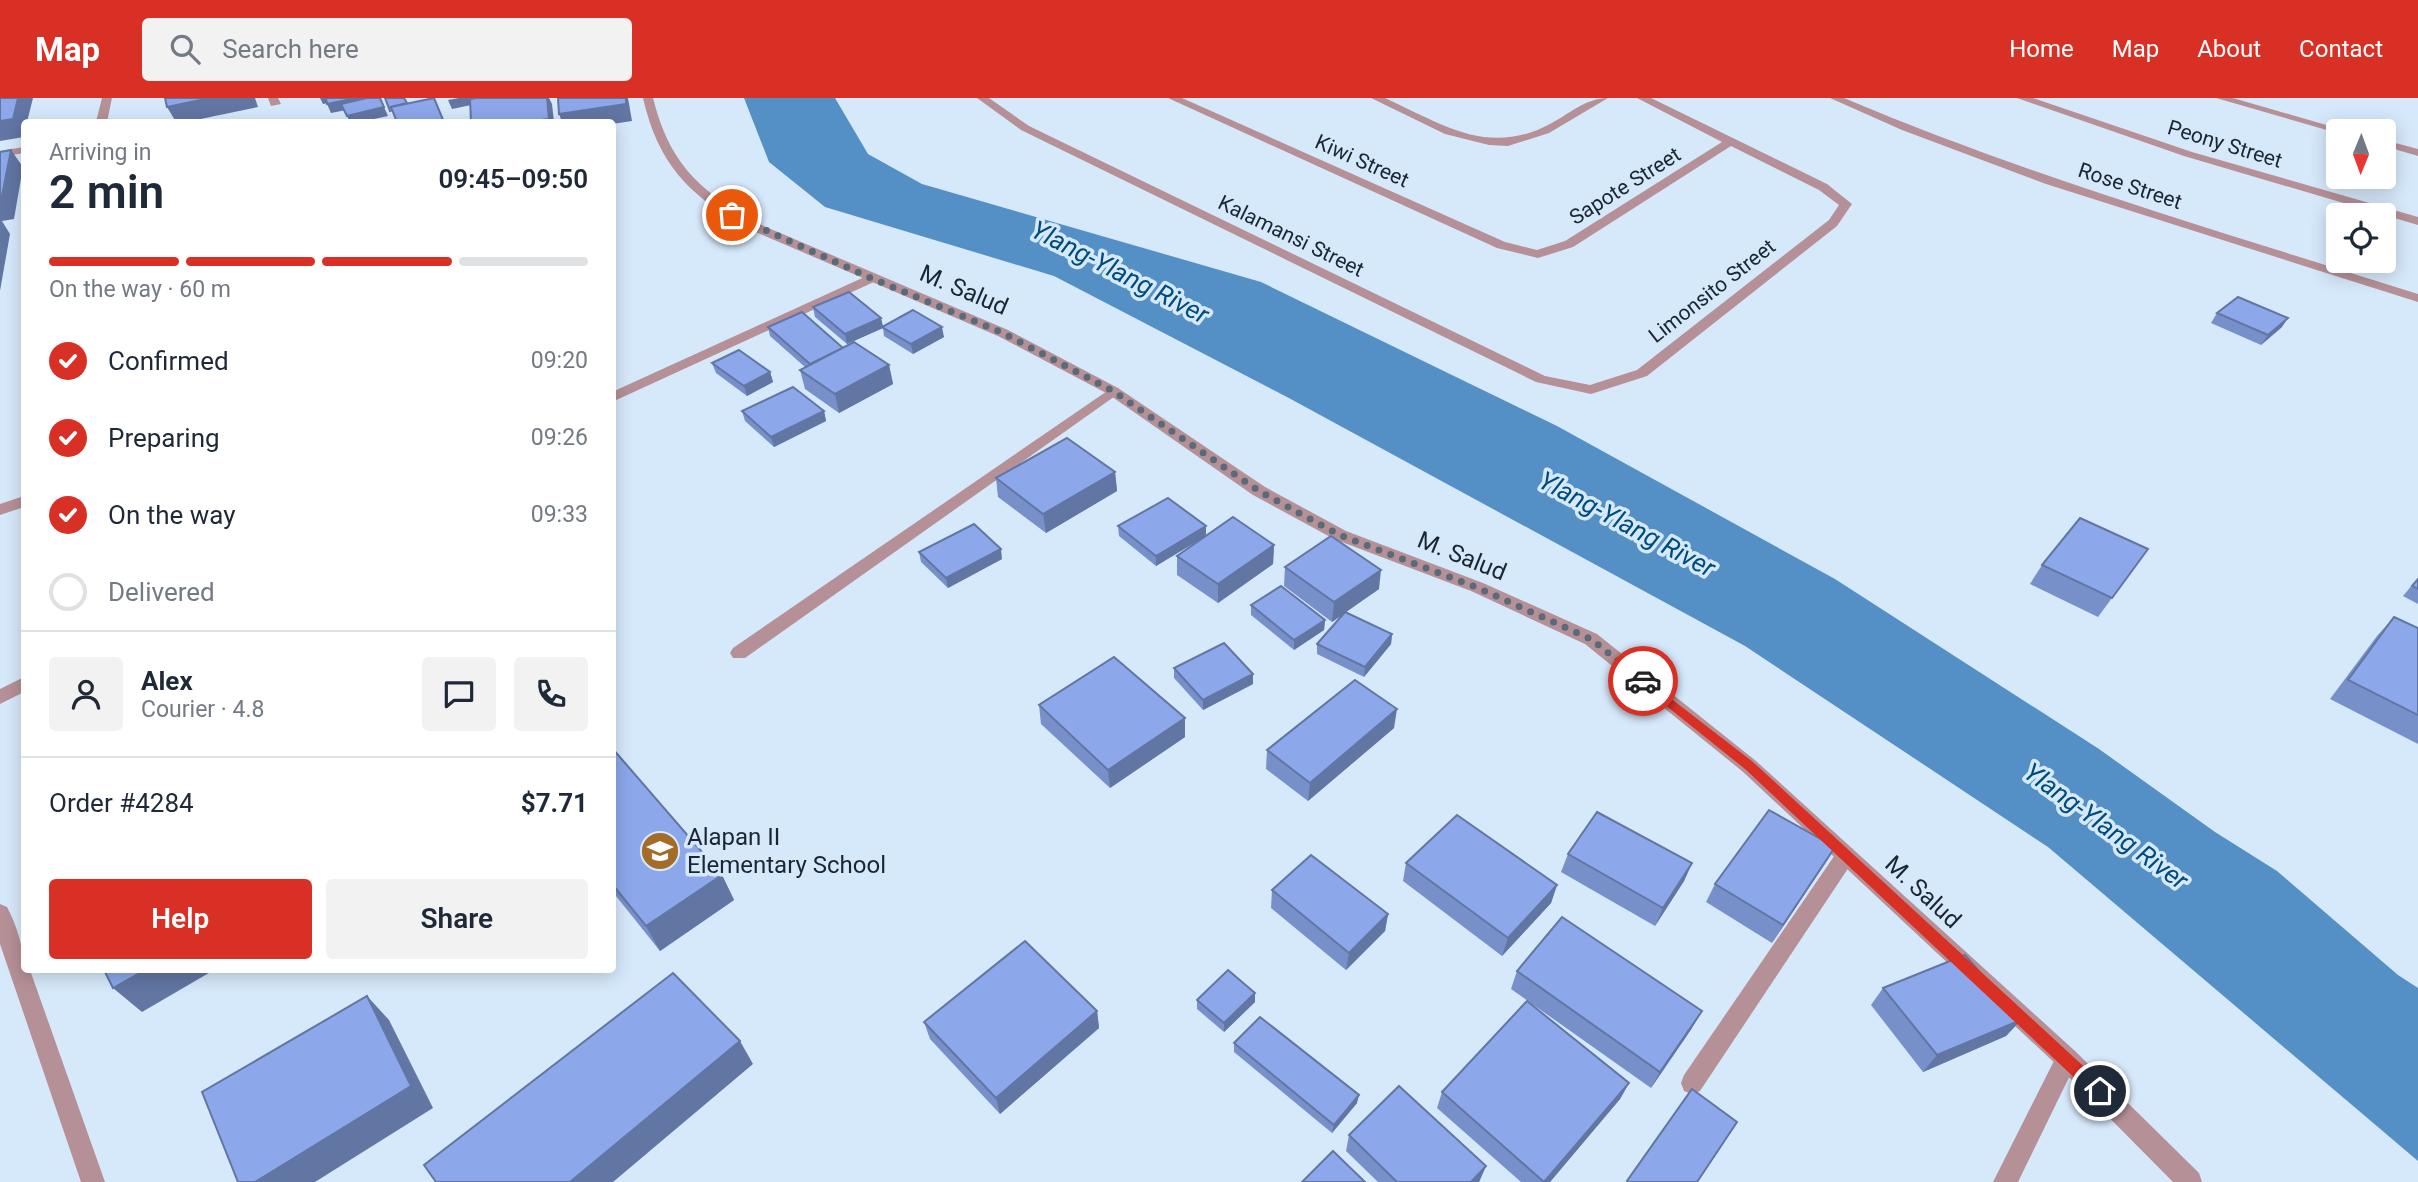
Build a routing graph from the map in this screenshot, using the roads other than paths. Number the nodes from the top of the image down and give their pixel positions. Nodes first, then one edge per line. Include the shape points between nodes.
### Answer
1 (107, 98) edge
2 (649, 98) edge
3 (982, 98) edge
4 (1172, 98) edge
5 (1376, 98) edge
6 (1603, 98) edge
7 (1642, 98) edge
8 (1835, 98) edge
9 (2022, 98) edge
10 (2221, 98) edge
11 (102, 119) edge
12 (2326, 127) edge
13 (1729, 142) junction
14 (2396, 147) edge
15 (21, 151) edge
16 (2418, 153) edge
17 (0, 155) edge
18 (2418, 221) edge
19 (1538, 254) joint
20 (871, 278) junction
21 (2418, 298) edge
22 (1591, 390) joint
23 (1113, 391) junction
24 (616, 396) edge
25 (21, 502) edge
26 (0, 510) edge
27 (738, 653) dead end
28 (21, 686) edge
29 (0, 696) edge
30 (1846, 855) junction
31 (0, 914) edge
32 (2067, 1059) junction
33 (1692, 1083) dead end
34 (93, 1182) edge
35 (2005, 1182) edge
36 (2190, 1182) edge

1 - 11 street
2 - 20 street, M. Salud via 654,129 680,174 717,206
3 - 22 street, Kalamansi Street via 1025,128 1541,379
4 - 19 street, Kiwi Street via 1501,245
5 - 6 street via 1466,137 1501,144 1526,139
7 - 13 street
8 - 21 street, Rose Street via 2095,195
9 - 18 street, Peony Street via 2176,150
10 - 12 street
13 - 19 street, Sapote Street via 1569,244
13 - 22 street, Limonsito Street via 1823,187 1846,204 1833,223 1642,373
14 - 16 street
15 - 17 street
20 - 23 street, M. Salud via 1003,333
20 - 24 street
23 - 27 street
23 - 30 street, M. Salud via 1259,491 1340,535 1476,587 1591,639 1749,766
25 - 26 street
28 - 29 street
30 - 32 street, M. Salud
30 - 33 street
31 - 34 street
32 - 35 street
32 - 36 street, M. Salud

